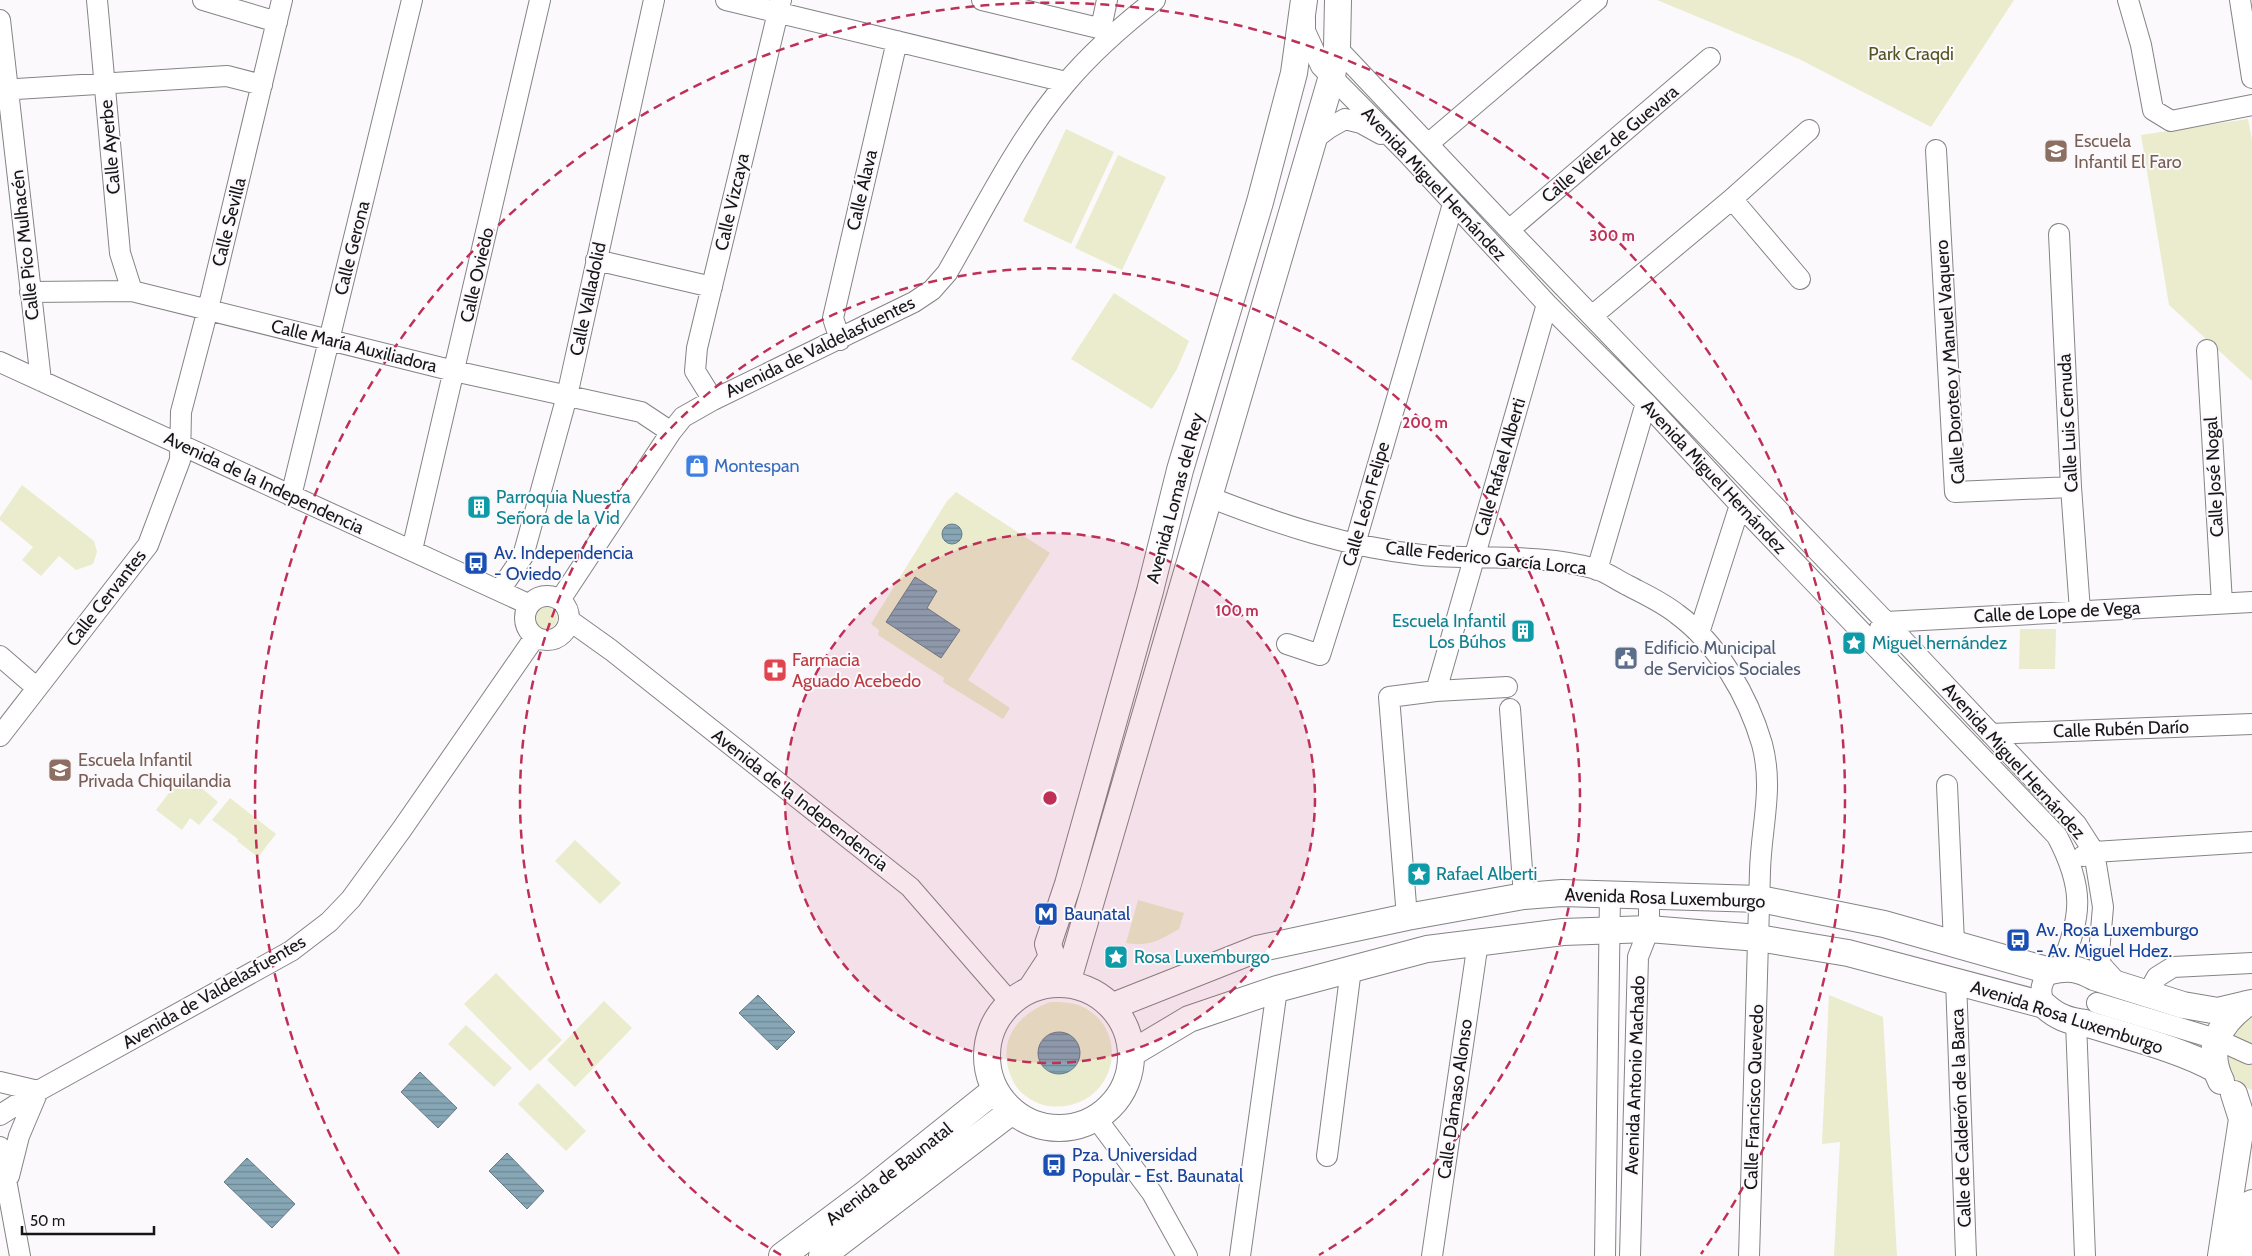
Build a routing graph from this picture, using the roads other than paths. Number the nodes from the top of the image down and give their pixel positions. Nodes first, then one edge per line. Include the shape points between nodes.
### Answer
1 (97, 0) edge
2 (203, 0) edge
3 (282, 0) edge
4 (412, 0) edge
5 (540, 0) edge
6 (654, 0) edge
7 (726, 0) edge
8 (982, 0) edge
9 (1107, 0) edge
10 (1155, 0) edge
11 (1338, 0) edge
12 (1598, 0) edge
13 (2128, 0) edge
14 (2240, 0) edge
15 (1304, 1) edge
16 (779, 6) edge
17 (0, 20) edge
18 (277, 22) junction
19 (1108, 30) junction
20 (896, 41) junction
21 (1338, 48) junction
22 (1710, 58) dead end
23 (1332, 76) junction
24 (2252, 78) edge
25 (1066, 82) junction
26 (104, 84) junction
27 (262, 85) junction
28 (4, 90) edge
29 (2252, 105) edge
30 (1809, 130) dead end
31 (1313, 140) junction
32 (1395, 142) junction
33 (1428, 144) junction
34 (1936, 150) dead end
35 (1732, 199) junction
36 (1453, 204) junction
37 (1509, 230) junction
38 (2059, 234) dead end
39 (596, 260) junction
40 (1800, 279) dead end
41 (712, 287) junction
42 (132, 291) junction
43 (30, 292) junction
44 (1547, 304) junction
45 (208, 309) junction
46 (1592, 316) junction
47 (840, 340) junction
48 (329, 341) junction
49 (2207, 350) dead end
50 (0, 362) edge
51 (454, 371) junction
52 (41, 381) junction
53 (567, 396) junction
54 (713, 400) junction
55 (1646, 403) junction
56 (671, 432) junction
57 (181, 444) junction
58 (2071, 486) junction
59 (291, 496) junction
60 (1209, 497) junction
61 (1740, 505) junction
62 (1355, 544) junction
63 (412, 550) junction
64 (1473, 558) junction
65 (1597, 570) junction
66 (500, 590) junction
67 (560, 600) junction
68 (2252, 602) edge
69 (2222, 603) junction
70 (528, 604) junction
71 (2080, 611) junction
72 (569, 620) junction
73 (1886, 622) junction
74 (1699, 633) junction
75 (535, 637) junction
76 (1870, 639) junction
77 (1287, 644) dead end
78 (0, 656) edge
79 (1507, 687) dead end
80 (37, 688) junction
81 (1436, 691) junction
82 (1510, 709) dead end
83 (2252, 724) edge
84 (1991, 734) junction
85 (0, 736) edge
86 (1947, 785) dead end
87 (2252, 842) edge
88 (2094, 852) junction
89 (2070, 860) junction
90 (1610, 894) junction
91 (1524, 896) junction
92 (1649, 896) junction
93 (1760, 899) junction
94 (1407, 917) junction
95 (1649, 929) junction
96 (1610, 930) junction
97 (1758, 938) junction
98 (1478, 942) junction
99 (1954, 943) junction
100 (2252, 964) edge
101 (1351, 969) junction
102 (2055, 969) junction
103 (2094, 977) junction
104 (1956, 980) junction
105 (1067, 983) junction
106 (1638, 984) junction
107 (2119, 985) junction
108 (1610, 988) junction
109 (1277, 989) junction
110 (2148, 993) junction
111 (1020, 995) junction
112 (2249, 1003) edge
113 (2044, 1005) junction
114 (1113, 1006) junction
115 (2086, 1016) junction
116 (2216, 1039) junction
117 (1132, 1052) junction
118 (2251, 1055) edge
119 (2215, 1069) junction
120 (0, 1082) edge
121 (38, 1090) junction
122 (995, 1090) junction
123 (2243, 1098) edge
124 (1012, 1111) junction
125 (0, 1115) edge
126 (1096, 1118) junction
127 (0, 1147) edge
128 (1327, 1156) dead end
129 (7, 1185) junction
130 (2252, 1203) edge
131 (20, 1256) edge
132 (782, 1256) edge
133 (822, 1256) edge
134 (1187, 1256) edge
135 (1240, 1256) edge
136 (1432, 1256) edge
137 (1605, 1256) edge
138 (1630, 1256) edge
139 (1749, 1256) edge
140 (1966, 1256) edge
141 (2085, 1256) edge
142 (2221, 1256) edge
143 (2244, 1256) edge

1 - 26 street, Calle Ayerbe
2 - 18 street
3 - 18 street, Calle Sevilla
4 - 48 street, Calle Gerona
5 - 51 street, Calle Oviedo
6 - 39 street, Calle Valladolid
7 - 16 street
8 - 19 street
9 - 19 street
10 - 19 street, Avenida de Valdelasfuentes
11 - 21 main road, Avenida Lomas del Rey
12 - 33 street
13 - 29 street via 2141,45 2153,110 2171,121
14 - 24 street
15 - 23 street, Avenida Miguel Hernández via 1305,31 1321,66
15 - 111 main road, Avenida Lomas del Rey via 1294,73 1260,202 1180,470 1150,591 1068,884 1048,944 1052,957
16 - 20 street
16 - 41 street, Calle Vizcaya
17 - 28 street, Calle Pico Mulhacén
18 - 27 street, Calle Sevilla
19 - 25 street, Avenida de Valdelasfuentes
20 - 25 street
20 - 47 street, Calle Álava via 833,318
21 - 23 main road, Avenida Lomas del Rey
21 - 33 street, Avenida Miguel Hernández
22 - 37 street, Calle Vélez de Guevara
23 - 31 main road, Avenida Lomas del Rey
23 - 32 street, Avenida Miguel Hernández
25 - 47 street, Avenida de Valdelasfuentes via 1030,131 946,273 932,290
26 - 27 street via 227,76
26 - 28 street
26 - 42 street, Calle Ayerbe via 120,254
27 - 45 street, Calle Sevilla
28 - 43 street, Calle Pico Mulhacén
30 - 35 street
31 - 32 street via 1346,119 1361,123
31 - 60 main road, Avenida Lomas del Rey
32 - 36 street, Avenida Miguel Hernández
33 - 37 street, Avenida Miguel Hernández
34 - 58 street, Calle Doroteo y Manuel Vaquero via 1955,492
35 - 40 street
35 - 46 street
36 - 44 street, Avenida Miguel Hernández
36 - 62 street, Calle León Felipe
37 - 46 street, Avenida Miguel Hernández
38 - 58 street, Calle Luis Cernuda
39 - 41 street
39 - 53 street, Calle Valladolid
41 - 54 street, Calle Vizcaya via 696,348 695,371
42 - 43 street, Calle María Auxiliadora
42 - 45 street, Calle María Auxiliadora
43 - 52 street, Calle Pico Mulhacén
44 - 55 street, Avenida Miguel Hernández
44 - 64 street, Calle Rafael Alberti
45 - 48 street, Calle María Auxiliadora
45 - 57 street, Calle Sevilla via 181,412
46 - 73 street, Avenida Miguel Hernández
47 - 54 street, Avenida de Valdelasfuentes
48 - 51 street, Calle María Auxiliadora
48 - 59 street, Calle Gerona
49 - 69 street, Calle José Nogal
50 - 52 street, Avenida de la Independencia
51 - 53 street, Calle María Auxiliadora
51 - 63 street, Calle Oviedo
52 - 57 street, Avenida de la Independencia
53 - 56 street, Calle María Auxiliadora via 641,412
53 - 66 street, Calle Valladolid via 523,556
54 - 56 street, Avenida de Valdelasfuentes via 683,417
55 - 61 street, Avenida Miguel Hernández
55 - 65 street
56 - 67 street, Avenida de Valdelasfuentes
57 - 59 street, Avenida de la Independencia
57 - 80 street, Calle Cervantes via 180,460 148,545
58 - 71 street, Calle Luis Cernuda
59 - 63 street, Avenida de la Independencia
60 - 62 street, Calle Federico García Lorca via 1296,530
60 - 105 main road, Avenida Lomas del Rey
61 - 74 street
61 - 76 street, Avenida Miguel Hernández
62 - 64 street, Calle Federico García Lorca
62 - 77 street, Calle León Felipe via 1320,655
63 - 66 street, Avenida de la Independencia
64 - 65 street, Calle Federico García Lorca via 1540,560
64 - 81 street, Calle Rafael Alberti
65 - 74 street, Calle Federico García Lorca via 1651,597
66 - 70 street, Avenida de la Independencia
67 - 70 street via 545,595
67 - 72 street via 568,609
68 - 69 street, Calle de Lope de Vega
69 - 71 street, Calle de Lope de Vega
70 - 75 street via 525,622
71 - 73 street, Calle de Lope de Vega
72 - 75 street via 558,636 545,640
72 - 111 street, Avenida de la Independencia via 910,887
73 - 76 street
73 - 84 street, Avenida Miguel Hernández
74 - 93 street, Calle Federico García Lorca via 1741,693 1762,745 1769,790 1760,868
75 - 121 street, Avenida de Valdelasfuentes via 402,829 351,899 329,922 291,951
76 - 89 street, Avenida Miguel Hernández via 2057,836
78 - 80 street
79 - 81 street
80 - 85 street, Calle Cervantes
81 - 94 street via 1390,697
82 - 91 street
83 - 84 street, Calle Rubén Darío
84 - 88 street, Avenida Miguel Hernández via 2076,824
86 - 99 street
87 - 88 street
88 - 89 street
88 - 107 street, Avenida Miguel Hernández via 2103,907 2098,953 2101,965
89 - 102 street, Avenida Miguel Hernández via 2077,891 2077,920 2070,945
90 - 91 main road, Avenida Rosa Luxemburgo
90 - 92 main road, Avenida Rosa Luxemburgo
90 - 96 street, Avenida Antonio Machado
91 - 94 main road, Avenida Rosa Luxemburgo
92 - 93 main road, Avenida Rosa Luxemburgo
92 - 95 street, Avenida Antonio Machado
93 - 97 street, Calle Federico García Lorca
93 - 99 main road, Avenida Rosa Luxemburgo via 1875,922
94 - 114 main road, Avenida Rosa Luxemburgo via 1257,949
95 - 96 main road, Avenida Rosa Luxemburgo
95 - 97 main road, Avenida Rosa Luxemburgo
95 - 106 street, Avenida Antonio Machado via 1638,957
96 - 98 main road, Avenida Rosa Luxemburgo
96 - 108 street, Avenida Antonio Machado
97 - 104 main road, Avenida Rosa Luxemburgo via 1848,953
97 - 139 street, Calle Francisco Quevedo
98 - 101 main road, Avenida Rosa Luxemburgo via 1427,949
98 - 136 street, Calle Dámaso Alonso
99 - 102 main road, Avenida Rosa Luxemburgo
100 - 110 street via 2173,966 2157,977
101 - 109 main road, Avenida Rosa Luxemburgo
101 - 128 street
102 - 103 main road, Avenida Rosa Luxemburgo via 2069,967
102 - 113 street, Avenida Miguel Hernández via 2043,980 2040,992
103 - 107 main road, Avenida Rosa Luxemburgo
103 - 115 street via 2098,993
104 - 113 main road, Avenida Rosa Luxemburgo
104 - 140 street, Calle de Calderón de la Barca
105 - 111 main road via 1049,984
105 - 114 main road via 1092,990
106 - 108 street
106 - 138 street, Avenida Antonio Machado
107 - 110 main road, Avenida Rosa Luxemburgo
108 - 137 street, Avenida Antonio Machado
109 - 117 main road, Avenida Rosa Luxemburgo via 1189,1019
109 - 135 street
110 - 112 main road, Avenida Rosa Luxemburgo via 2184,1005 2218,1011
111 - 122 main road via 996,1021 988,1043 988,1067
112 - 116 main road, Avenida Rosa Luxemburgo via 2231,1015
113 - 115 main road, Avenida Rosa Luxemburgo via 2056,1016
114 - 117 main road via 1126,1028
115 - 116 street
115 - 119 main road, Avenida Rosa Luxemburgo
115 - 141 street
116 - 118 street
116 - 119 main road, Avenida Rosa Luxemburgo
117 - 126 main road via 1128,1078 1116,1101
119 - 123 main road via 2223,1085
120 - 121 street
121 - 125 street, Avenida de Valdelasfuentes
121 - 129 street via 19,1136
122 - 124 main road
122 - 132 main road, Avenida de Baunatal
123 - 142 main road
124 - 126 main road via 1031,1123 1052,1128 1075,1126
124 - 133 main road, Avenida de Baunatal
126 - 134 street via 1152,1193
127 - 129 street
129 - 131 street
130 - 143 main road

